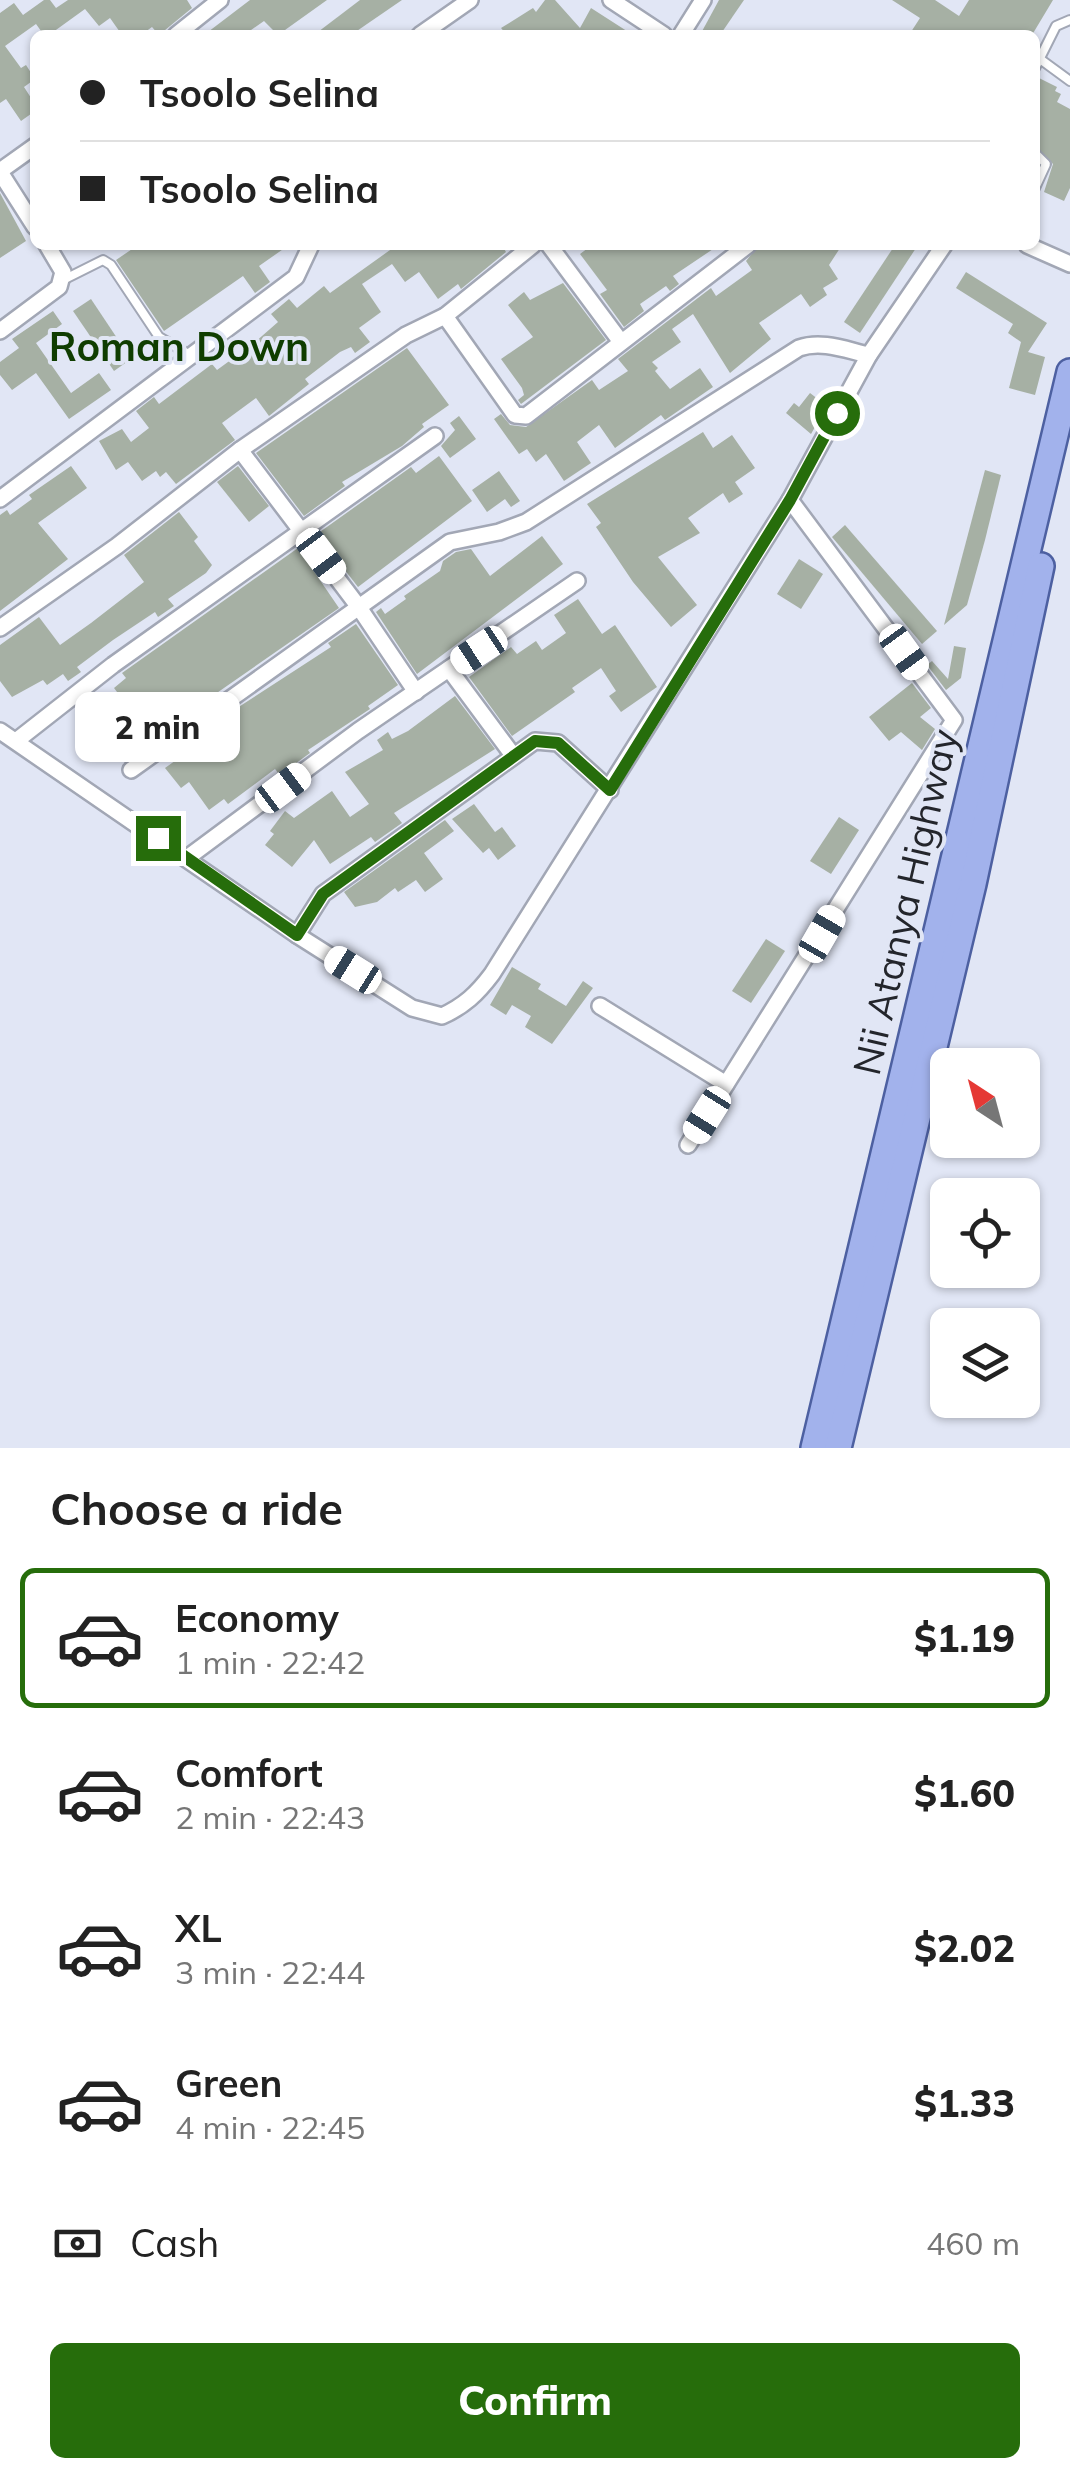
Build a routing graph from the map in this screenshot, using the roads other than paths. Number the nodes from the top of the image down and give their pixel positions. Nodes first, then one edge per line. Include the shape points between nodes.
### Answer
1 (220, 0) edge
2 (470, 0) edge
3 (611, 0) edge
4 (704, 0) edge
5 (1070, 20) edge
6 (182, 30) edge
7 (427, 30) edge
8 (650, 30) edge
9 (684, 30) edge
10 (1040, 58) edge
11 (1040, 66) edge
12 (1070, 81) edge
13 (30, 150) edge
14 (0, 171) edge
15 (30, 219) edge
16 (50, 250) edge
17 (309, 250) edge
18 (528, 250) edge
19 (553, 250) edge
20 (741, 250) edge
21 (941, 250) edge
22 (1039, 250) edge
23 (1070, 264) edge
24 (62, 280) junction
25 (445, 316) junction
26 (0, 331) edge
27 (621, 342) junction
28 (190, 355) junction
29 (869, 355) junction
30 (1070, 372) edge
31 (1070, 429) edge
32 (435, 436) dead end
33 (240, 450) junction
34 (0, 499) edge
35 (790, 500) junction
36 (303, 532) junction
37 (577, 581) dead end
38 (358, 606) junction
39 (0, 628) edge
40 (449, 670) junction
41 (416, 692) junction
42 (0, 731) edge
43 (16, 742) junction
44 (512, 754) junction
45 (131, 770) dead end
46 (610, 790) junction
47 (187, 858) junction
48 (297, 935) junction
49 (600, 1006) dead end
50 (726, 1084) junction
51 (688, 1145) dead end
52 (814, 1448) edge
53 (838, 1448) edge

1 - 6 street
2 - 7 street
3 - 8 street
4 - 9 street
5 - 10 lane via 1056,26
11 - 12 lane
13 - 14 street
14 - 15 street
16 - 24 street
17 - 28 street via 296,276
18 - 25 street
19 - 27 street
20 - 27 street
21 - 29 street
22 - 23 street
24 - 26 street via 54,294
24 - 28 lane via 103,260 159,337
25 - 27 street via 520,418
25 - 33 street via 406,334
28 - 34 street
29 - 35 street
29 - 38 street via 828,345 799,348 526,522 450,542
30 - 52 main road, Nii Atanya Highway
31 - 53 main road via 973,884
32 - 36 street
33 - 36 street
33 - 39 street
35 - 46 street
35 - 50 street via 954,720
36 - 38 street
36 - 43 street
37 - 40 street
38 - 41 street
38 - 45 street
40 - 41 street
40 - 44 street
41 - 47 street
42 - 43 street
43 - 47 street
44 - 46 street via 552,740
44 - 48 street via 323,894
46 - 48 street via 492,974 476,996 449,1013 412,1008
47 - 48 street
49 - 50 street
50 - 51 street

